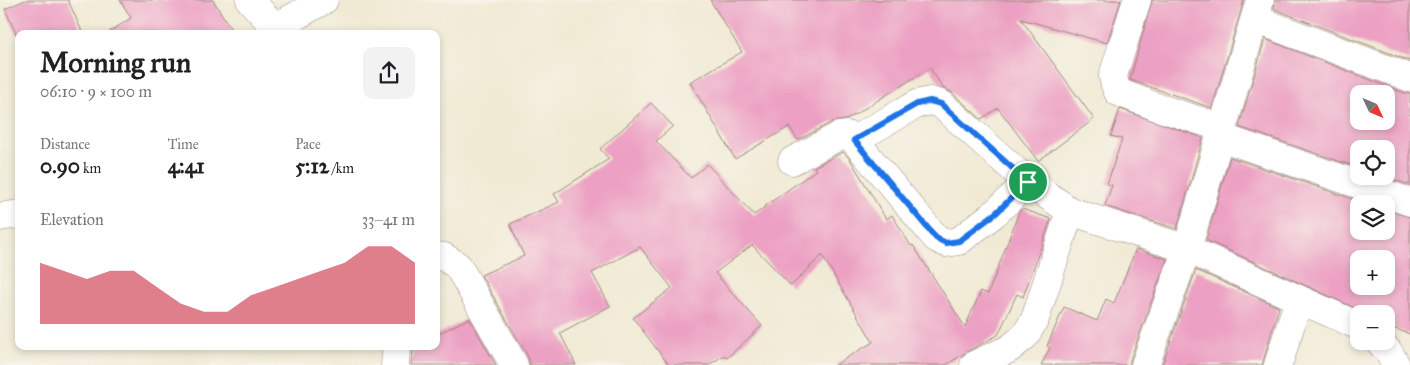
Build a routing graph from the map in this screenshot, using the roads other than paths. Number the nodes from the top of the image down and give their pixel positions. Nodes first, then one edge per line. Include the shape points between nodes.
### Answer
1 (250, 0) edge
2 (324, 0) edge
3 (1137, 0) edge
4 (1257, 10) edge
5 (277, 30) edge
6 (279, 30) edge
7 (1410, 78) edge
8 (1221, 133) junction
9 (854, 140) junction
10 (792, 161) dead end
11 (1028, 182) junction
12 (1410, 202) edge
13 (1070, 211) junction
14 (15, 215) edge
15 (0, 217) edge
16 (1187, 249) junction
17 (440, 256) edge
18 (1298, 299) junction
19 (1350, 322) edge
20 (397, 350) edge
21 (1387, 350) edge
22 (395, 365) edge
23 (514, 365) edge
24 (974, 365) edge
25 (1145, 365) edge
26 (1278, 365) edge
27 (1396, 365) edge

1 - 5 street
2 - 6 street
3 - 8 street via 1113,76 1118,92
4 - 7 street
4 - 8 street
8 - 12 street
8 - 16 street
9 - 10 street via 846,135 839,136
9 - 11 street via 917,104 930,101 941,104
9 - 11 street via 936,238 946,243 959,241 996,213
11 - 13 street
13 - 16 street
13 - 24 street via 1035,319 1025,336 1009,349
14 - 15 street
16 - 18 street
16 - 25 street
17 - 23 street via 458,266
18 - 19 street
18 - 26 street
20 - 22 street
21 - 27 street

